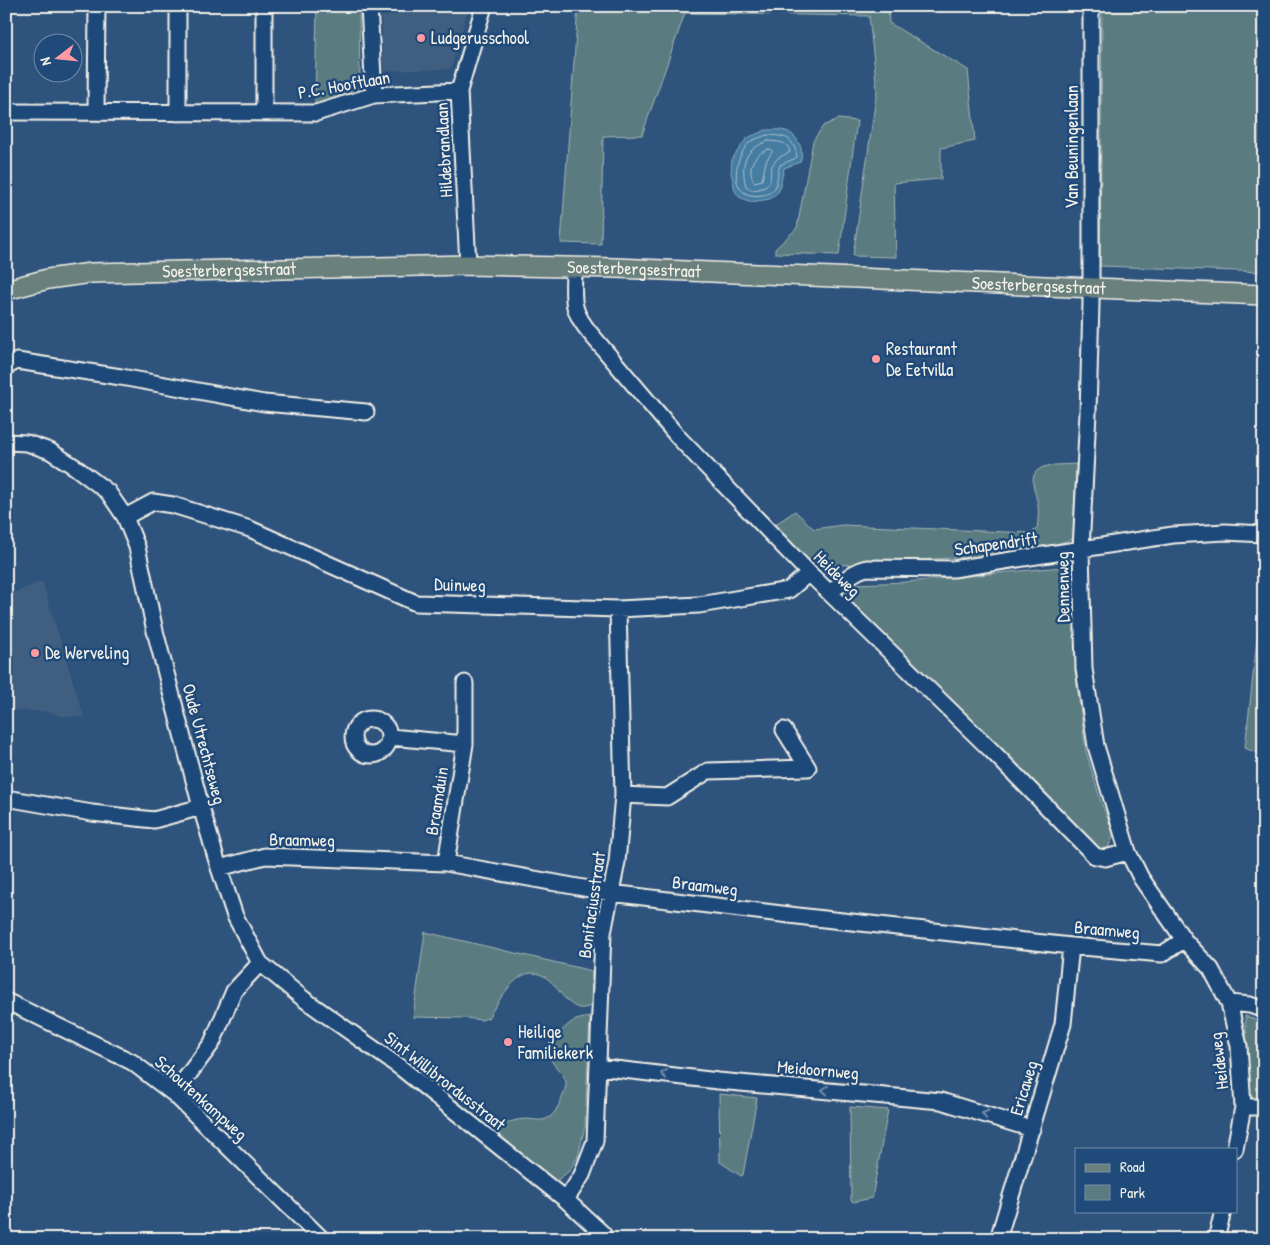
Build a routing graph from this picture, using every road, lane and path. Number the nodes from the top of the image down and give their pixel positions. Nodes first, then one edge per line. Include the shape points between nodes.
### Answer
1 (97, 6) edge
2 (178, 6) edge
3 (264, 6) edge
4 (369, 6) edge
5 (484, 6) edge
6 (1091, 6) edge
7 (459, 91) junction
8 (374, 95) junction
9 (96, 111) junction
10 (6, 112) edge
11 (178, 113) junction
12 (264, 113) junction
13 (468, 265) junction
14 (574, 267) junction
15 (1090, 287) junction
16 (6, 290) edge
17 (1264, 295) edge
18 (6, 367) edge
19 (366, 412) dead end
20 (6, 442) edge
21 (125, 516) junction
22 (1264, 534) edge
23 (1081, 550) junction
24 (809, 573) junction
25 (830, 594) junction
26 (618, 609) junction
27 (465, 683) dead end
28 (784, 730) dead end
29 (390, 737) dead end
30 (465, 744) junction
31 (623, 795) junction
32 (6, 798) edge
33 (201, 807) junction
34 (1128, 852) junction
35 (446, 863) junction
36 (219, 868) junction
37 (1141, 878) joint
38 (611, 893) junction
39 (1184, 940) junction
40 (1071, 946) junction
41 (260, 963) junction
42 (6, 1001) edge
43 (1229, 1003) junction
44 (1264, 1010) edge
45 (598, 1067) junction
46 (174, 1094) junction
47 (1243, 1107) junction
48 (1264, 1107) edge
49 (1032, 1129) junction
50 (1235, 1148) edge
51 (566, 1200) junction
52 (1223, 1212) edge
53 (604, 1237) edge
54 (322, 1239) edge
55 (998, 1239) edge
56 (1216, 1239) edge

1 - 9 street
2 - 11 street
3 - 12 street
4 - 8 street
5 - 7 street, Hildebrandlaan
6 - 15 street, Van Beuningenlaan
7 - 8 street, P.C. Hooftlaan
7 - 13 street, Hildebrandlaan
8 - 12 street, P.C. Hooftlaan via 316,113
9 - 10 street, P.C. Hooftlaan
9 - 11 street, P.C. Hooftlaan
11 - 12 street, P.C. Hooftlaan
13 - 14 main road, Soesterbergsestraat
13 - 16 main road, Soesterbergsestraat via 91,273 48,279
14 - 15 main road, Soesterbergsestraat
14 - 24 street, Heideweg via 574,310 584,326 679,438
15 - 17 main road, Soesterbergsestraat
15 - 23 street, Dennenweg
18 - 19 street via 17,361 264,403
20 - 21 street, Oude Utrechtseweg via 50,451 75,466 108,492
21 - 26 street, Duinweg via 153,502 173,505 250,529 416,603
21 - 33 street, Oude Utrechtseweg via 136,547
22 - 23 street, Schapendrift via 1173,535
23 - 25 street, Schapendrift via 953,569 867,568 851,574
23 - 34 street, Dennenweg via 1084,669 1096,746
24 - 25 street, Heideweg
24 - 26 street, Duinweg via 789,590 699,605
25 - 34 street, Heideweg via 992,751 1094,856 1105,858
26 - 31 street, Bonifaciusstraat
27 - 30 street, Braamduin
28 - 31 street via 808,768 708,771 667,797
29 - 30 street, Braamduin
30 - 35 street, Braamduin
31 - 38 street, Bonifaciusstraat
32 - 33 street via 154,820
33 - 36 street, Oude Utrechtseweg
34 - 37 street, Dennenweg
35 - 36 street, Braamweg via 265,856
35 - 38 street, Braamweg
36 - 41 street, Oude Utrechtseweg via 235,916
37 - 39 street, Heideweg
38 - 40 street, Braamweg
38 - 45 street, Bonifaciusstraat via 603,933
39 - 40 street, Braamweg via 1162,954
39 - 43 street, Heideweg via 1211,969
40 - 49 street, Ericaweg via 1063,1024
41 - 46 street via 234,991 212,1043
41 - 51 street, Sint Willibrordusstraat via 305,1000 401,1068
42 - 46 street, Schoutenkampweg via 132,1062
43 - 44 street
43 - 47 street, Heideweg via 1239,1046
49 -> 45 street, Meidoornweg via 941,1100
45 - 51 street, Bonifaciusstraat via 595,1141 582,1174
46 - 54 street, Schoutenkampweg
47 - 48 street
47 - 50 street, Heideweg
49 - 55 street, Ericaweg
51 - 53 street, Sint Willibrordusstraat
52 - 56 street

